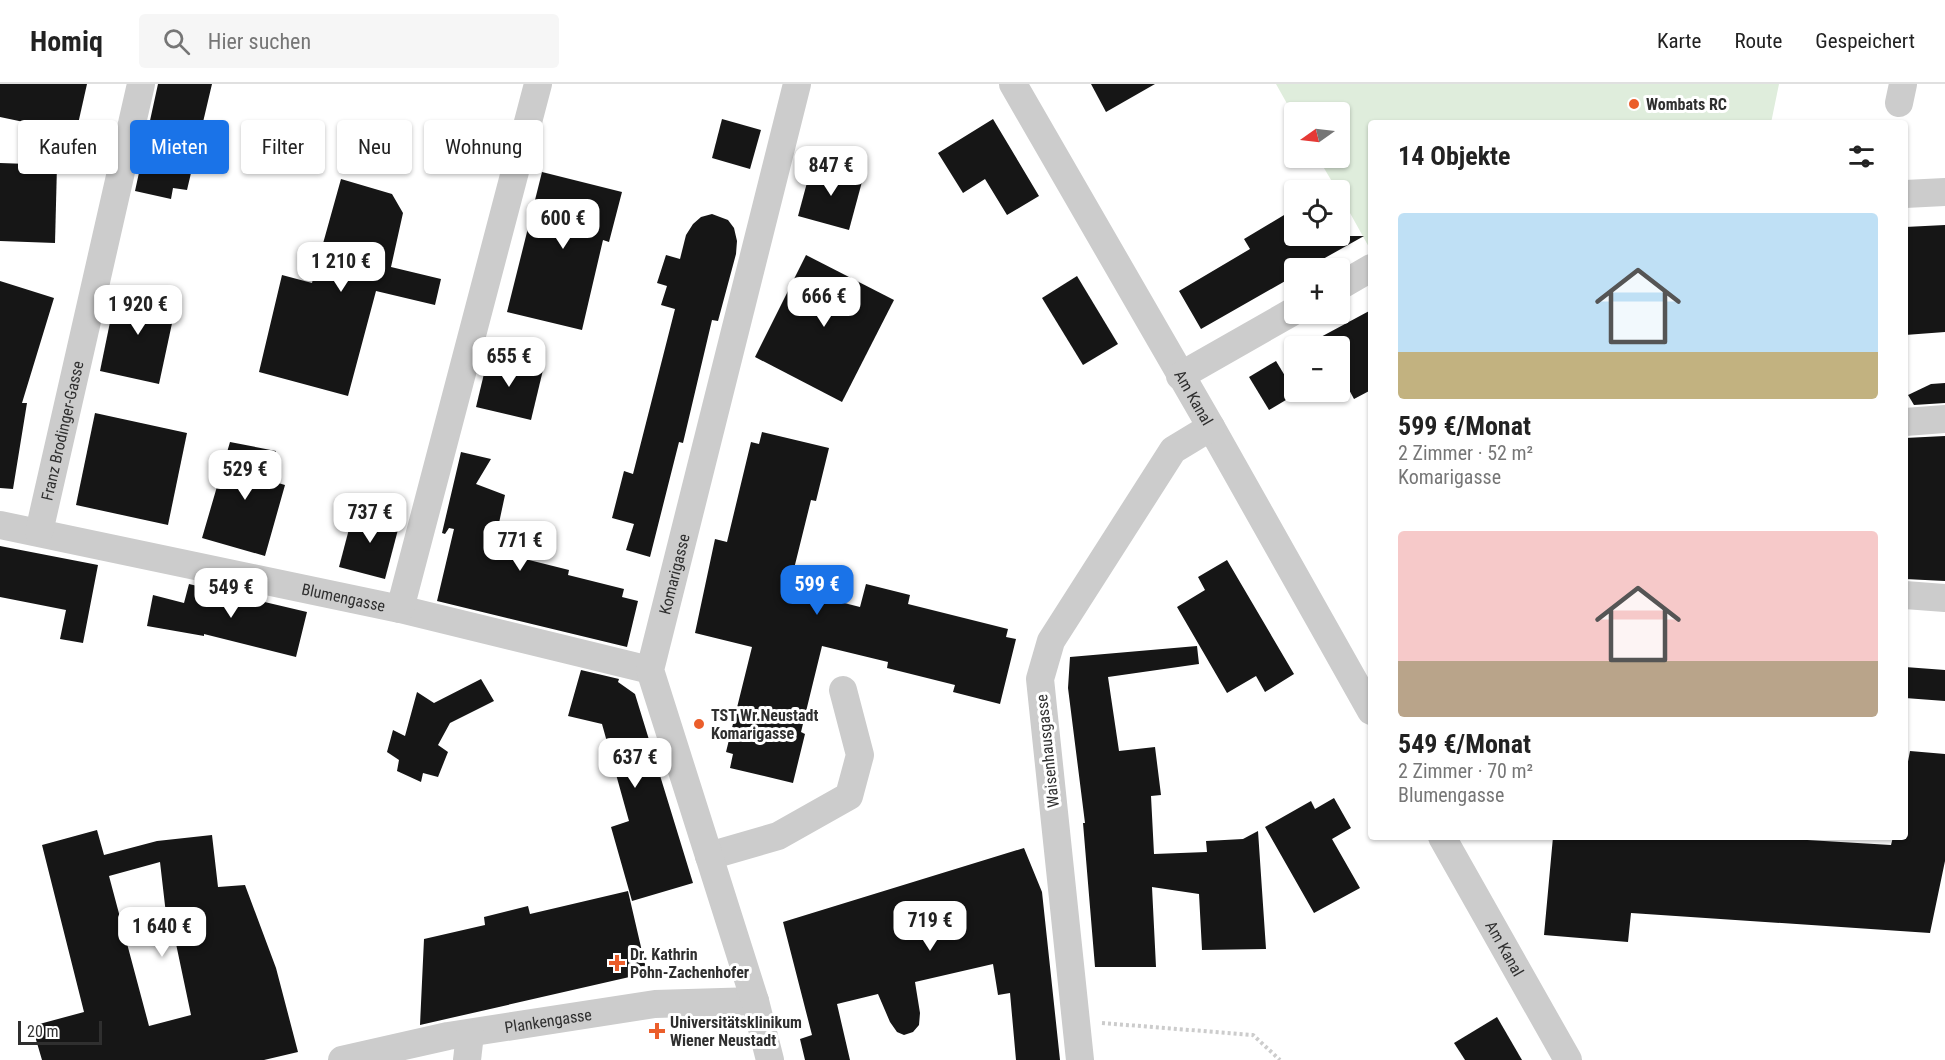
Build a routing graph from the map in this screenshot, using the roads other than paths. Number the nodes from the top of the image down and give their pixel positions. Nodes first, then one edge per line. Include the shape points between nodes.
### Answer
1 (141, 84) edge
2 (538, 84) edge
3 (797, 84) edge
4 (1013, 84) edge
5 (1945, 192) edge
6 (1908, 194) edge
7 (1368, 270) edge
8 (1350, 280) edge
9 (1284, 317) edge
10 (1180, 376) junction
11 (1945, 419) edge
12 (1908, 422) edge
13 (1211, 427) junction
14 (0, 525) edge
15 (39, 532) junction
16 (1908, 595) edge
17 (1945, 598) edge
18 (400, 609) junction
19 (650, 670) junction
20 (843, 690) dead end
21 (1368, 706) edge
22 (1444, 840) edge
23 (709, 856) junction
24 (755, 1001) junction
25 (468, 1047) edge
26 (342, 1060) edge
27 (770, 1060) edge
28 (1080, 1060) edge
29 (1568, 1060) edge

1 - 15 street, Franz Brodinger-Gasse
2 - 18 street
3 - 19 street, Komarigasse
4 - 10 street, Am Kanal
5 - 6 street
7 - 8 street
9 - 10 street
10 - 13 street, Am Kanal
11 - 12 street
13 - 21 street, Am Kanal
13 - 28 street, Waisenhausgasse via 1173,450 1051,641 1040,679
14 - 15 street, Blumengasse
15 - 18 street, Blumengasse
16 - 17 street
18 - 19 street, Blumengasse
19 - 23 street
20 - 23 street via 860,755 849,796 778,836
22 - 29 street, Am Kanal
23 - 24 street
24 - 25 street, Plankengasse via 655,1004
24 - 27 street
25 - 26 street, Plankengasse

